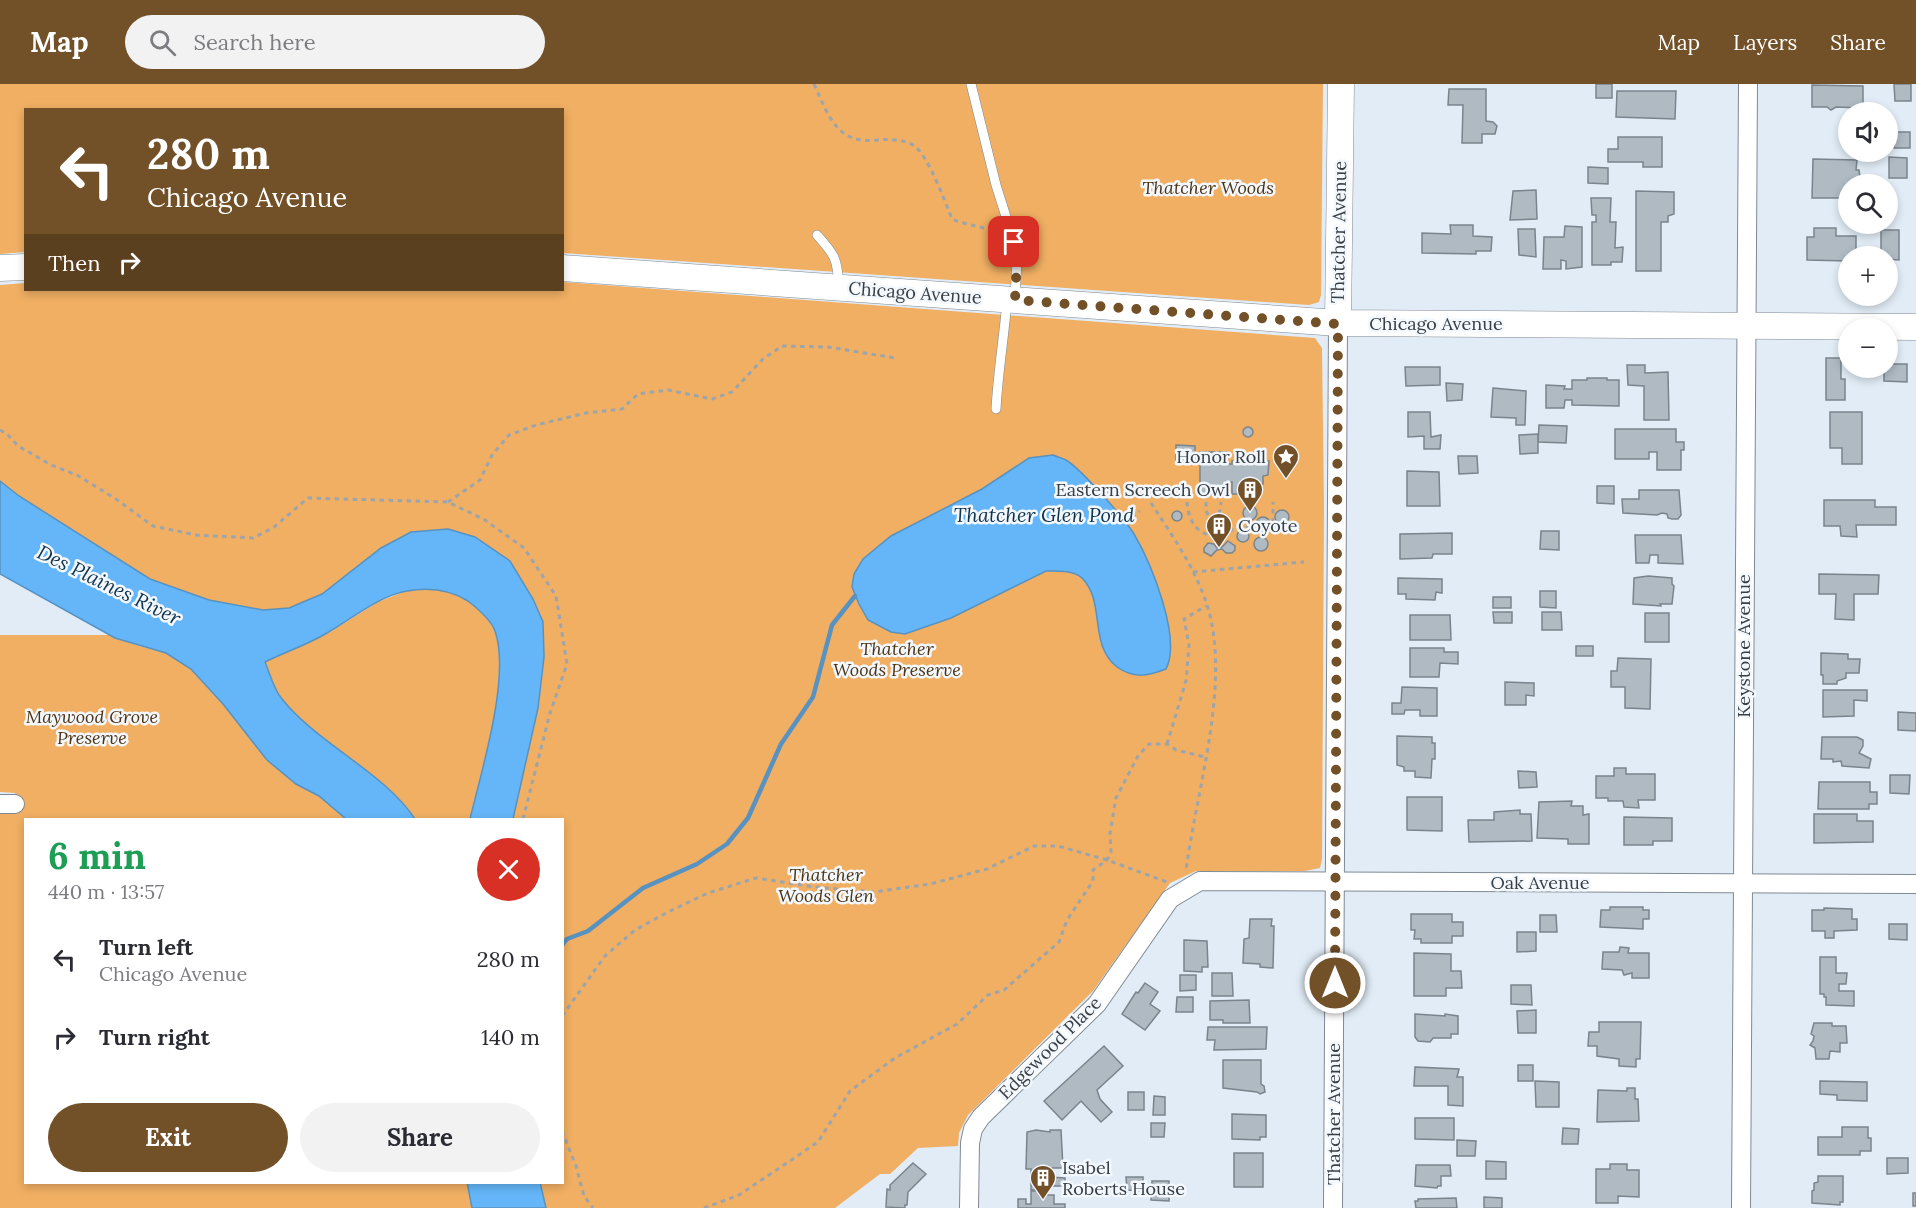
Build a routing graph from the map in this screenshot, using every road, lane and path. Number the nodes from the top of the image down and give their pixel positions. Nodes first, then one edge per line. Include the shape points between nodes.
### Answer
1 (814, 84) edge
2 (971, 84) edge
3 (1341, 84) edge
4 (1748, 84) edge
5 (999, 233) dead end
6 (817, 235) dead end
7 (24, 267) edge
8 (0, 268) edge
9 (564, 268) edge
10 (840, 287) junction
11 (1011, 300) junction
12 (1338, 324) junction
13 (1746, 326) junction
14 (1916, 327) edge
15 (895, 358) dead end
16 (996, 409) dead end
17 (0, 430) edge
18 (448, 502) junction
19 (1187, 502) dead end
20 (1206, 502) dead end
21 (1221, 502) dead end
22 (1273, 502) dead end
23 (1151, 503) dead end
24 (1140, 512) dead end
25 (1124, 522) dead end
26 (1304, 562) dead end
27 (1193, 572) junction
28 (1206, 606) junction
29 (1167, 744) junction
30 (1205, 757) junction
31 (523, 818) edge
32 (1107, 860) junction
33 (1187, 881) junction
34 (1335, 882) junction
35 (1743, 884) junction
36 (1916, 884) edge
37 (1170, 899) joint
38 (564, 1013) edge
39 (564, 1136) edge
40 (593, 1208) edge
41 (704, 1208) edge
42 (969, 1208) edge
43 (1333, 1208) edge
44 (1741, 1208) edge

1 - 5 path via 829,118 843,132 855,141 892,138 914,146 925,158 952,219
2 - 11 lane via 1014,242 1017,260
3 - 12 main road, Thatcher Avenue
4 - 13 street, Keystone Avenue
6 - 10 lane via 834,254
7 - 8 main road
9 - 10 main road, Chicago Avenue
10 - 11 main road, Chicago Avenue
11 - 12 main road, Chicago Avenue
11 - 16 lane via 999,365
12 - 13 main road, Chicago Avenue
12 - 34 street, Thatcher Avenue
13 - 14 main road, Chicago Avenue
13 - 35 street, Keystone Avenue
15 - 18 path via 828,347 782,346 763,359 732,392 712,399 668,390 638,394 622,409 536,425 509,435 492,455 480,480
17 - 18 path via 18,446 77,475 153,526 196,535 253,538 273,528 308,498
18 - 31 path via 485,520 524,548 556,596 567,664
19 - 22 path via 1192,524 1208,535 1245,526 1258,533 1270,531
20 - 21 path via 1206,511 1214,517 1219,516
23 - 27 path
24 - 25 path
26 - 27 path
27 - 28 path
28 - 29 path via 1184,619 1189,645 1186,681
28 - 30 path via 1216,654
29 - 30 path
29 - 32 path via 1149,744 1138,756 1116,798
30 - 33 path
32 - 33 path
32 - 38 path via 1058,846 1034,846 987,869 930,884 874,892 756,878 708,893 635,930 605,956
32 - 41 path via 1093,870 1093,881 1059,942 1004,990 988,995 957,1024 895,1058 850,1091 818,1142 738,1195
33 - 34 street, Oak Avenue
33 - 37 street, Oak Avenue
34 - 35 street, Oak Avenue
34 - 43 street, Thatcher Avenue
35 - 36 street, Oak Avenue
35 - 44 street, Keystone Avenue
37 - 42 street, Edgewood Place via 1097,1004 973,1129
39 - 40 path via 584,1196

